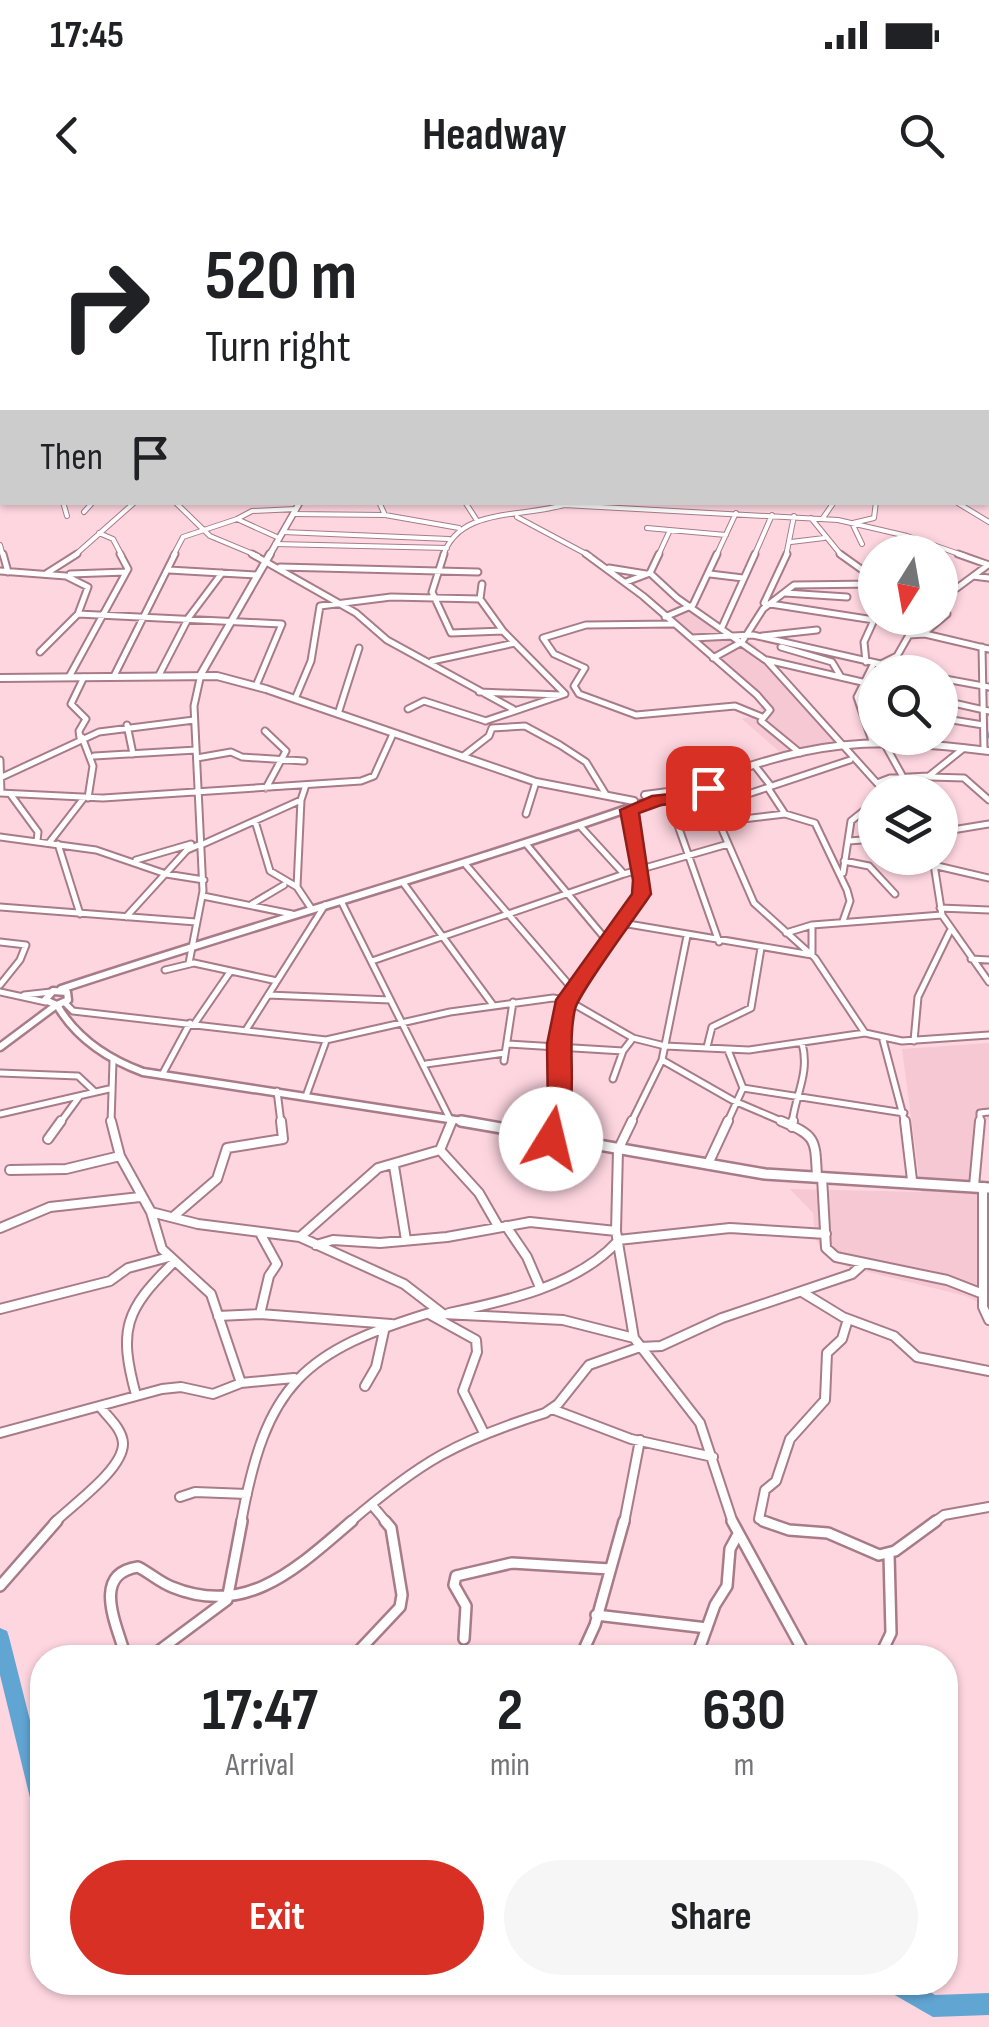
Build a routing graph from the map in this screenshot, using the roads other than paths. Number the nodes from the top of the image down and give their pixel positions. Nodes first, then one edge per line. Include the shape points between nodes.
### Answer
1 (934, 200) edge
2 (946, 200) edge
3 (63, 505) edge
4 (91, 505) edge
5 (132, 505) edge
6 (178, 505) edge
7 (380, 505) edge
8 (467, 505) edge
9 (702, 505) edge
10 (748, 505) edge
11 (832, 505) edge
12 (876, 505) edge
13 (961, 505) edge
14 (296, 509) edge
15 (703, 511) junction
16 (84, 512) dead end
17 (736, 513) junction
18 (748, 514) junction
19 (385, 515) junction
20 (772, 515) junction
21 (68, 516) dead end
22 (515, 516) junction
23 (794, 516) junction
24 (810, 517) junction
25 (823, 518) junction
26 (476, 519) junction
27 (237, 520) junction
28 (989, 522) edge
29 (852, 524) junction
30 (460, 528) junction
31 (647, 528) dead end
32 (200, 530) junction
33 (670, 530) junction
34 (99, 534) junction
35 (726, 535) junction
36 (858, 536) edge
37 (279, 538) junction
38 (824, 538) junction
39 (448, 539) junction
40 (791, 542) junction
41 (448, 548) junction
42 (2, 549) edge
43 (266, 560) junction
44 (988, 564) edge
45 (277, 568) junction
46 (608, 568) junction
47 (858, 569) edge
48 (169, 570) junction
49 (439, 570) junction
50 (0, 572) edge
51 (8, 572) junction
52 (126, 572) junction
53 (222, 572) junction
54 (478, 572) dead end
55 (46, 574) junction
56 (648, 574) junction
57 (710, 574) junction
58 (258, 575) junction
59 (64, 576) junction
60 (972, 576) junction
61 (743, 578) junction
62 (989, 578) edge
63 (624, 582) junction
64 (858, 582) edge
65 (482, 584) dead end
66 (958, 587) edge
67 (784, 592) junction
68 (847, 597) dead end
69 (432, 598) junction
70 (480, 599) junction
71 (340, 603) junction
72 (766, 605) junction
73 (691, 607) junction
74 (78, 614) junction
75 (102, 614) junction
76 (144, 615) junction
77 (665, 617) junction
78 (190, 618) junction
79 (233, 620) junction
80 (674, 624) junction
81 (722, 628) junction
82 (818, 630) dead end
83 (503, 631) junction
84 (750, 635) junction
85 (916, 635) edge
86 (929, 635) edge
87 (723, 636) junction
88 (761, 636) junction
89 (691, 638) junction
90 (739, 640) junction
91 (515, 643) junction
92 (359, 648) dead end
93 (986, 648) edge
94 (40, 652) dead end
95 (865, 655) edge
96 (897, 655) edge
97 (712, 658) junction
98 (766, 660) junction
99 (858, 660) edge
100 (431, 662) junction
101 (985, 673) edge
102 (201, 674) junction
103 (159, 675) junction
104 (114, 676) junction
105 (69, 677) junction
106 (84, 677) junction
107 (841, 677) junction
108 (0, 678) edge
109 (858, 682) edge
110 (958, 682) edge
111 (256, 686) junction
112 (986, 687) edge
113 (478, 692) junction
114 (564, 696) junction
115 (295, 699) junction
116 (958, 704) edge
117 (408, 708) dead end
118 (513, 709) junction
119 (986, 711) edge
120 (338, 714) junction
121 (762, 717) junction
122 (194, 720) junction
123 (485, 720) junction
124 (958, 721) edge
125 (127, 724) junction
126 (983, 725) junction
127 (492, 728) junction
128 (265, 732) dead end
129 (393, 734) junction
130 (81, 738) junction
131 (858, 742) edge
132 (838, 744) junction
133 (958, 747) edge
134 (964, 748) junction
135 (196, 750) junction
136 (986, 750) edge
137 (800, 753) junction
138 (133, 754) junction
139 (94, 756) junction
140 (197, 758) junction
141 (462, 758) junction
142 (0, 760) edge
143 (285, 760) junction
144 (850, 760) junction
145 (304, 761) dead end
146 (756, 767) junction
147 (866, 775) edge
148 (929, 775) edge
149 (2, 777) edge
150 (721, 778) junction
151 (958, 778) edge
152 (536, 782) junction
153 (306, 786) junction
154 (769, 787) junction
155 (266, 788) junction
156 (695, 791) junction
157 (1, 793) edge
158 (708, 793) junction
159 (10, 794) junction
160 (196, 794) junction
161 (607, 794) junction
162 (86, 798) junction
163 (668, 798) junction
164 (301, 800) junction
165 (641, 800) junction
166 (989, 800) edge
167 (710, 805) junction
168 (625, 811) junction
169 (526, 814) dead end
170 (785, 814) junction
171 (858, 816) edge
172 (255, 821) junction
173 (721, 822) junction
174 (989, 824) edge
175 (580, 826) junction
176 (958, 829) edge
177 (0, 838) edge
178 (858, 840) edge
179 (37, 841) junction
180 (849, 841) junction
181 (49, 842) junction
182 (201, 843) junction
183 (58, 844) junction
184 (728, 844) junction
185 (526, 845) junction
186 (689, 857) junction
187 (135, 860) junction
188 (844, 861) junction
189 (466, 865) junction
190 (958, 869) edge
191 (641, 870) junction
192 (166, 874) junction
193 (624, 874) junction
194 (935, 875) edge
195 (989, 878) edge
196 (843, 879) junction
197 (204, 880) junction
198 (286, 884) junction
199 (404, 884) junction
200 (296, 887) junction
201 (895, 894) dead end
202 (202, 896) junction
203 (566, 896) junction
204 (341, 901) junction
205 (251, 905) junction
206 (325, 905) junction
207 (0, 906) edge
208 (311, 908) junction
209 (989, 910) edge
210 (941, 911) junction
211 (80, 914) junction
212 (292, 914) junction
213 (506, 914) junction
214 (126, 917) junction
215 (196, 922) junction
216 (842, 922) junction
217 (622, 923) junction
218 (812, 925) junction
219 (950, 930) junction
220 (786, 933) junction
221 (687, 936) junction
222 (442, 937) junction
223 (0, 942) edge
224 (608, 942) junction
225 (719, 942) junction
226 (191, 945) junction
227 (760, 948) junction
228 (812, 955) junction
229 (989, 956) edge
230 (974, 959) junction
231 (372, 961) junction
232 (189, 963) junction
233 (166, 970) dead end
234 (230, 972) junction
235 (277, 980) junction
236 (87, 982) junction
237 (989, 982) edge
238 (0, 989) edge
239 (54, 991) junction
240 (576, 993) junction
241 (268, 995) junction
242 (18, 996) junction
243 (390, 1000) junction
244 (566, 1000) junction
245 (57, 1002) junction
246 (513, 1002) junction
247 (493, 1005) junction
248 (192, 1023) junction
249 (404, 1023) junction
250 (246, 1030) junction
251 (865, 1034) junction
252 (989, 1035) edge
253 (633, 1038) junction
254 (326, 1040) junction
255 (883, 1040) junction
256 (914, 1041) junction
257 (802, 1043) junction
258 (508, 1044) junction
259 (558, 1044) junction
260 (666, 1046) junction
261 (0, 1047) edge
262 (707, 1048) junction
263 (728, 1049) junction
264 (623, 1051) junction
265 (662, 1060) junction
266 (113, 1061) junction
267 (426, 1064) junction
268 (0, 1073) edge
269 (162, 1075) junction
270 (613, 1079) dead end
271 (743, 1088) junction
272 (109, 1089) junction
273 (94, 1092) junction
274 (276, 1092) junction
275 (79, 1096) junction
276 (306, 1096) junction
277 (796, 1096) junction
278 (732, 1100) junction
279 (989, 1112) edge
280 (904, 1113) junction
281 (0, 1114) edge
282 (453, 1122) junction
283 (792, 1128) junction
284 (48, 1138) dead end
285 (551, 1139) junction
286 (440, 1150) junction
287 (618, 1150) junction
288 (120, 1156) junction
289 (708, 1165) junction
290 (394, 1166) junction
291 (10, 1170) dead end
292 (819, 1177) junction
293 (912, 1180) junction
294 (982, 1187) edge
295 (140, 1197) junction
296 (151, 1212) junction
297 (173, 1217) junction
298 (502, 1226) junction
299 (0, 1228) edge
300 (260, 1232) junction
301 (826, 1234) junction
302 (617, 1235) junction
303 (300, 1237) junction
304 (987, 1238) edge
305 (406, 1240) junction
306 (316, 1245) junction
307 (172, 1260) junction
308 (862, 1265) junction
309 (539, 1285) junction
310 (801, 1292) junction
311 (983, 1294) junction
312 (2, 1306) edge
313 (436, 1313) junction
314 (260, 1314) junction
315 (218, 1316) junction
316 (848, 1319) junction
317 (989, 1320) edge
318 (396, 1325) junction
319 (384, 1330) junction
320 (634, 1338) junction
321 (640, 1348) junction
322 (989, 1372) edge
323 (296, 1378) junction
324 (241, 1383) junction
325 (365, 1386) dead end
326 (136, 1395) junction
327 (101, 1408) junction
328 (551, 1409) junction
329 (483, 1431) junction
330 (0, 1433) edge
331 (640, 1440) junction
332 (712, 1458) junction
333 (247, 1494) junction
334 (180, 1497) dead end
335 (372, 1505) junction
336 (989, 1507) edge
337 (737, 1536) junction
338 (890, 1554) junction
339 (610, 1569) junction
340 (0, 1586) edge
341 (227, 1600) junction
342 (596, 1616) junction
343 (707, 1628) junction
344 (464, 1640) dead end
345 (123, 1645) edge
346 (166, 1645) edge
347 (364, 1645) edge
348 (585, 1645) edge
349 (701, 1645) edge
350 (800, 1645) edge
351 (885, 1645) edge

1 - 2 street
3 - 21 street
4 - 16 street
5 - 34 street
6 - 32 street
7 - 19 street
8 - 26 street
9 - 15 street
10 - 18 street
11 - 25 street
12 - 29 street via 874,518
13 - 28 street
14 - 19 street
14 - 27 street via 252,510
14 - 37 main road
15 - 17 street
15 - 22 street via 564,506
17 - 18 street
17 - 35 street
18 - 20 street
19 - 30 street
20 - 23 street
20 - 61 street
22 - 26 street
22 - 46 street
23 - 24 street
23 - 40 street
24 - 25 street
24 - 38 street
25 - 29 street
26 - 30 street
27 - 32 street
27 - 37 street
29 - 36 street
29 - 44 street
30 - 39 street
31 - 33 street
32 - 43 street
32 - 48 street via 184,537
33 - 35 street
33 - 56 street
34 - 52 street via 112,539
34 - 55 street
35 - 57 street
37 - 39 street
37 - 41 street
37 - 43 main road
38 - 40 street
38 - 47 street
39 - 41 street
40 - 72 street
41 - 49 street
42 - 51 street
43 - 45 street
43 - 58 main road
44 - 60 street
45 - 49 street
45 - 71 street
46 - 56 street
46 - 63 street
48 - 53 street
48 - 76 street
49 - 54 street
49 - 69 street
50 - 51 street
51 - 55 street
52 - 59 street
52 - 75 street
53 - 58 street
53 - 78 street
55 - 59 street
56 - 63 street
56 - 73 street
57 - 61 street
57 - 73 street
58 - 79 main road
59 - 74 street via 88,587
60 - 62 street
60 - 66 street
61 - 81 street
63 - 77 street
64 - 67 street via 797,584
65 - 70 street
67 - 68 street
67 - 72 street
69 - 70 street
69 - 71 street
69 - 83 street via 451,633
70 - 83 street
71 - 100 street via 381,636
71 - 115 street via 320,606 312,660
72 - 84 street
72 - 95 street via 874,620
73 - 77 street
73 - 81 street
74 - 75 street
74 - 94 street
75 - 76 street
75 - 105 street
76 - 78 street
76 - 104 street
77 - 80 street
78 - 79 street
78 - 103 street
79 - 102 main road
79 - 111 street via 282,624
80 - 89 street
80 - 121 street via 586,627 544,638 554,654 585,668 574,686 579,694 631,714 734,706
81 - 87 street
81 - 90 street
82 - 88 street
83 - 91 street
84 - 88 street
84 - 90 street
84 - 107 street via 832,662
85 - 96 street via 906,636
86 - 93 street
87 - 89 street
87 - 90 street
88 - 99 street
89 - 97 street
90 - 97 street
90 - 98 street
91 - 100 street
91 - 114 street
92 - 120 street
93 - 101 street
97 - 121 street via 768,706
98 - 107 street
98 - 132 street
100 - 113 street
101 - 112 street
102 - 103 main road
102 - 111 main road
102 - 122 street
103 - 104 main road
104 - 106 main road
105 - 106 main road
105 - 108 main road
106 - 130 street via 71,704 86,719
107 - 109 street
110 - 112 street
111 - 115 main road
112 - 119 street
113 - 114 street
113 - 118 street
114 - 118 street
115 - 120 main road
116 - 119 street
117 - 123 street via 424,701
118 - 123 street
119 - 126 street
120 - 129 main road
121 - 137 street
122 - 125 street
122 - 135 street
123 - 127 street
124 - 126 street
125 - 130 street
125 - 138 street
126 - 136 street
127 - 141 street
127 - 161 street via 524,726 560,745 586,762
128 - 143 street via 284,746
129 - 141 main road
129 - 153 street via 370,779
130 - 139 street
130 - 149 street
131 - 132 main road
132 - 137 main road
132 - 144 street
133 - 134 main road
134 - 136 main road
134 - 148 street
135 - 138 street
135 - 140 street
137 - 146 main road
138 - 139 street
139 - 162 street
140 - 143 street via 231,752
140 - 160 street
141 - 152 main road
142 - 149 street
143 - 145 street
143 - 155 street
144 - 147 street
144 - 154 street
146 - 150 main road
146 - 154 street
149 - 157 street
150 - 156 main road
150 - 158 main road
151 - 166 street
152 - 161 main road
152 - 169 street
153 - 155 street
153 - 164 street
154 - 170 street
154 - 173 street via 720,804
155 - 160 street
156 - 158 main road
156 - 163 main road
156 - 165 main road
156 - 167 street
157 - 159 street
158 - 167 street
159 - 162 street
159 - 179 street via 38,832
160 - 162 street
160 - 182 street
161 - 165 main road
162 - 181 street
163 - 165 main road
163 - 186 street
164 - 172 street
164 - 200 street
165 - 168 street
167 - 173 street
168 - 175 street
168 - 191 street
170 - 173 street
170 - 196 street via 815,823
171 - 180 street
172 - 182 street
172 - 198 street via 268,871
173 - 184 street
174 - 176 street
175 - 185 street
175 - 193 street
177 - 179 street
178 - 180 street
179 - 181 street
180 - 188 street
181 - 183 street
182 - 187 street
182 - 192 street
182 - 197 street
183 - 187 street
183 - 211 street
184 - 186 street
184 - 220 street via 754,903
185 - 189 street
185 - 203 street
186 - 191 street
186 - 225 street
187 - 192 street
188 - 196 street
188 - 201 street via 869,866
189 - 199 street
189 - 213 street
190 - 195 street
191 - 193 street
191 - 217 street via 641,894
192 - 197 street
192 - 214 street
193 - 203 street
194 - 210 street
196 - 216 street via 850,901
197 - 202 street
198 - 200 street
198 - 205 street
199 - 204 street
199 - 222 street
200 - 208 street
202 - 205 street
202 - 215 street
203 - 213 street
203 - 224 street
204 - 206 street
204 - 231 street
205 - 212 street
206 - 208 street
206 - 235 street
207 - 211 street
208 - 212 street
209 - 210 street
210 - 216 street
210 - 219 street
211 - 214 street
212 - 226 street
213 - 222 street
213 - 240 street
214 - 215 street
215 - 226 street
216 - 218 street
217 - 221 street
217 - 224 street
218 - 220 street
218 - 228 street
219 - 230 street
219 - 256 street via 917,992
220 - 228 street
221 - 225 street
221 - 260 street
222 - 231 street
222 - 247 street
223 - 238 street via 26,945
224 - 240 street
225 - 227 street
226 - 232 street
226 - 236 street
227 - 228 street
227 - 262 street via 755,1002 712,1028
228 - 251 street
229 - 230 street
230 - 237 street
231 - 243 street
232 - 233 street
232 - 234 street
234 - 235 street
234 - 248 street
235 - 241 street
236 - 239 street
236 - 245 street
238 - 242 street
239 - 242 street
239 - 245 street
239 - 245 street via 67,992
240 - 244 street
241 - 243 street
241 - 250 street
242 - 245 street
243 - 249 street
244 - 246 street
244 - 253 street
244 - 259 street
245 - 248 street via 73,1011
245 - 261 street
245 - 266 street via 68,1024
246 - 247 street
246 - 258 street
247 - 249 street
248 - 250 street
248 - 269 street
249 - 254 street
249 - 267 street
250 - 254 street
251 - 255 street
251 - 257 street
252 - 256 street
253 - 260 street
253 - 264 street
254 - 276 street
255 - 256 street
255 - 280 street
257 - 263 street
257 - 277 street via 808,1066
258 - 259 street
258 - 267 street via 505,1057 485,1052
259 - 264 street
259 - 285 street via 560,1113
260 - 262 street
260 - 265 street
262 - 263 street
263 - 271 street
264 - 270 street
265 - 278 street
265 - 287 street
266 - 269 street
266 - 272 street
267 - 282 street
268 - 273 street via 78,1076
269 - 274 street
271 - 277 street
271 - 278 street
272 - 273 street
272 - 288 street
273 - 275 street
274 - 276 street
274 - 297 street via 283,1138 227,1148 216,1179
275 - 281 street
275 - 284 street
276 - 282 street
277 - 280 street
277 - 283 street
278 - 283 street
278 - 289 street via 722,1148
279 - 294 street via 980,1113 972,1159
280 - 293 street
282 - 285 street
282 - 286 street
283 - 292 street via 809,1133 815,1143
285 - 287 street
286 - 290 street
286 - 298 street
287 - 289 street
287 - 302 street
288 - 291 street via 66,1168
288 - 295 street
289 - 292 street
290 - 303 street via 378,1168
290 - 305 street
292 - 293 street
292 - 301 street
293 - 294 street
294 - 304 street
295 - 296 street
295 - 299 street via 50,1207
296 - 297 street
296 - 307 street
297 - 300 street
298 - 302 street via 530,1222
298 - 305 street
298 - 309 street
300 - 303 street
300 - 314 street via 276,1264
301 - 302 street via 730,1228
301 - 308 street via 830,1252
302 - 309 street via 608,1256
302 - 320 street
303 - 306 street
304 - 311 street
305 - 306 street
306 - 313 street via 404,1284
307 - 312 street
307 - 315 street via 212,1294
307 - 326 street via 127,1329
308 - 310 street
308 - 311 street
309 - 313 street via 496,1304
310 - 316 street
310 - 321 street via 661,1346
311 - 317 street
313 - 318 street
313 - 320 street via 563,1320
313 - 329 street via 476,1340 463,1390
314 - 315 street
314 - 318 street
315 - 324 street
316 - 322 street via 894,1336 930,1362
316 - 338 street via 840,1343 827,1353 824,1400 790,1439 759,1519
318 - 319 street
319 - 323 street
319 - 325 street
320 - 321 street
321 - 328 street via 582,1370
321 - 332 street via 700,1423
323 - 324 street
323 - 333 street via 257,1454
324 - 326 street via 213,1394 182,1387
326 - 327 street
327 - 330 street
327 - 340 street via 123,1444 118,1459
328 - 329 street
328 - 331 street
329 - 335 street via 408,1473
331 - 332 street
331 - 339 street
332 - 337 street
333 - 334 street via 195,1491
333 - 341 street
335 - 341 street via 312,1556 246,1596
335 - 347 street via 391,1528 402,1595 400,1606
336 - 338 street via 944,1515
337 - 343 street via 726,1586
337 - 350 street
338 - 351 street via 894,1630
339 - 342 street
339 - 344 street via 548,1560 465,1572 453,1580 466,1606
341 - 345 street via 163,1584 132,1566 114,1579 110,1598
341 - 346 street
342 - 343 street
342 - 348 street
343 - 349 street

